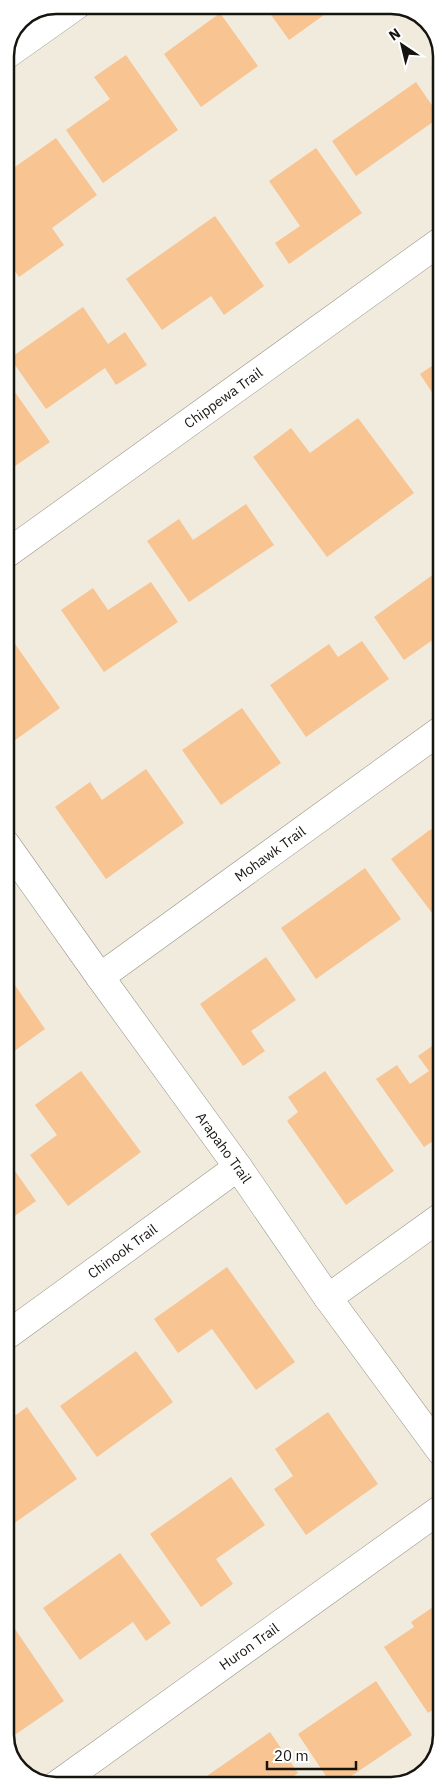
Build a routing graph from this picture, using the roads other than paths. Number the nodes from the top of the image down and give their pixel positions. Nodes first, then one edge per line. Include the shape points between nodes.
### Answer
1 (64, 14) edge
2 (15, 49) edge
3 (433, 247) edge
4 (14, 549) edge
5 (433, 736) edge
6 (14, 858) edge
7 (100, 977) junction
8 (238, 1167) junction
9 (433, 1222) edge
10 (328, 1298) junction
11 (14, 1330) edge
12 (433, 1441) edge
13 (433, 1514) edge
14 (68, 1777) edge

1 - 2 street
3 - 4 street, Chippewa Trail
5 - 7 street, Mohawk Trail
6 - 7 street, Arapaho Trail
7 - 8 street, Arapaho Trail
8 - 10 street, Arapaho Trail
8 - 11 street, Chinook Trail
9 - 10 street
10 - 12 street, Arapaho Trail
13 - 14 street, Huron Trail

